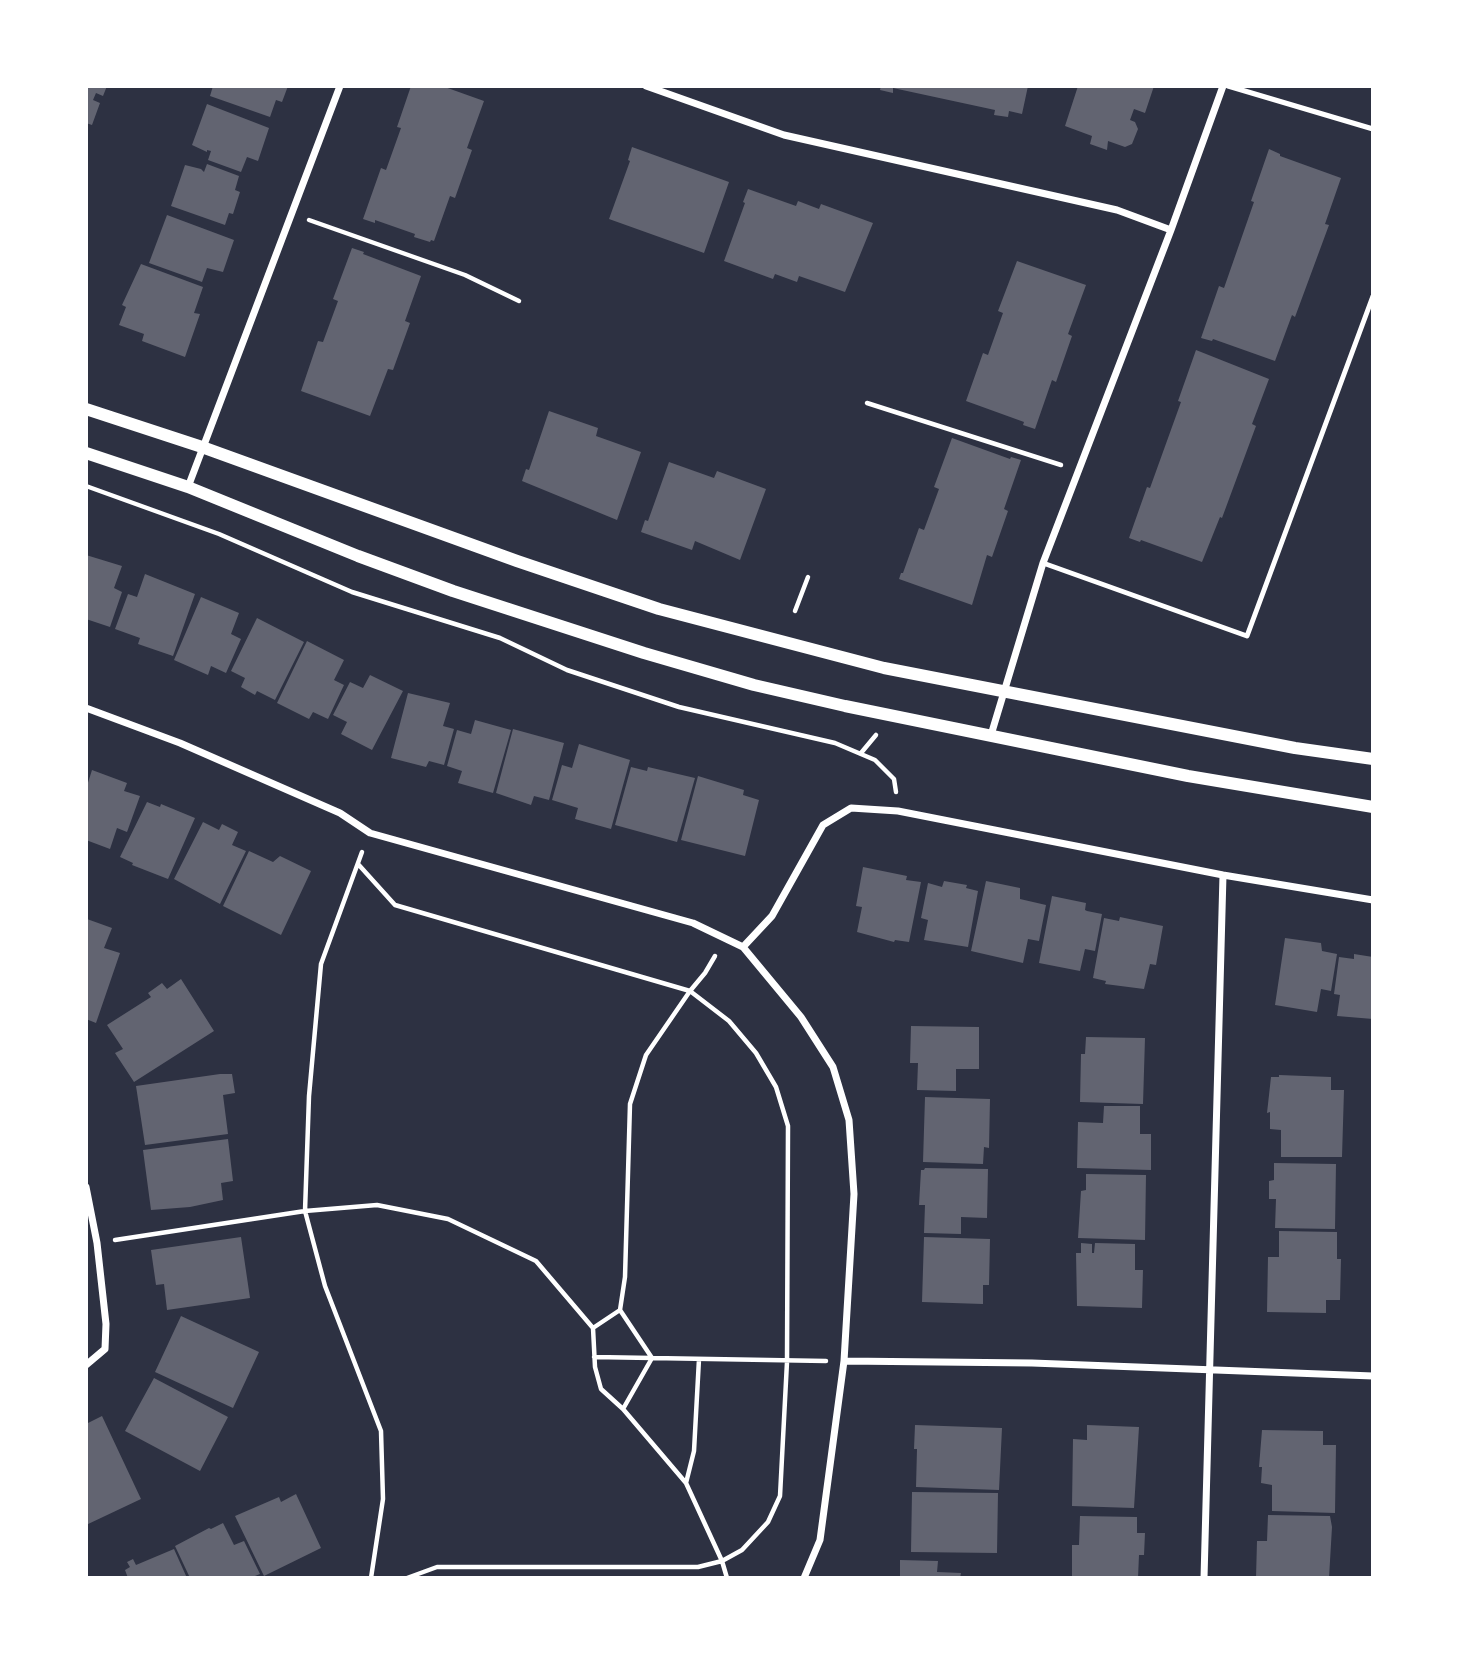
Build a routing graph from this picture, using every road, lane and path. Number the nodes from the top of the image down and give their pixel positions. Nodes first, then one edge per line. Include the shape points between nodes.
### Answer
1 (340, 86) edge
2 (646, 86) edge
3 (1223, 86) edge
4 (1228, 86) edge
5 (1373, 130) edge
6 (291, 214) junction
7 (1171, 230) junction
8 (1373, 296) edge
9 (519, 301) dead end
10 (867, 403) dead end
11 (86, 409) edge
12 (202, 447) junction
13 (86, 453) edge
14 (1079, 471) junction
15 (86, 486) edge
16 (188, 487) junction
17 (1044, 563) junction
18 (808, 577) dead end
19 (795, 611) dead end
20 (1004, 691) junction
21 (86, 708) edge
22 (991, 735) junction
23 (1373, 759) edge
24 (1373, 807) edge
25 (898, 811) junction
26 (370, 833) junction
27 (358, 864) junction
28 (1223, 875) junction
29 (1373, 900) edge
30 (724, 936) junction
31 (743, 947) junction
32 (690, 991) junction
33 (86, 1187) edge
34 (305, 1211) junction
35 (97, 1242) junction
36 (620, 1310) junction
37 (593, 1328) junction
38 (594, 1357) junction
39 (652, 1358) junction
40 (699, 1359) junction
41 (844, 1361) junction
42 (787, 1362) junction
43 (86, 1365) edge
44 (1209, 1370) junction
45 (1373, 1376) edge
46 (623, 1409) junction
47 (686, 1483) junction
48 (722, 1561) junction
49 (371, 1578) edge
50 (407, 1578) edge
51 (727, 1578) edge
52 (804, 1578) edge
53 (1204, 1578) edge

1 - 6 street
2 - 7 street via 784,135 1116,211
3 - 7 street
4 - 5 lane
6 - 9 path via 465,275
6 - 12 street
7 - 14 street
8 - 17 lane via 1247,636
10 - 14 path
11 - 12 street
12 - 16 street
12 - 20 street via 659,609 884,668
13 - 16 street
14 - 17 street
15 - 25 path via 219,534 352,592 500,638 567,670 679,707 861,753 894,779
16 - 22 street via 382,565 644,653 767,688
17 - 20 street
18 - 19 path
20 - 22 street
20 - 23 street
21 - 26 street via 180,743 340,813
22 - 24 street via 1188,776
25 - 28 street
25 - 31 street via 851,808 823,825 772,916
26 - 27 path
26 - 30 street via 693,923
27 - 32 path via 395,905
27 - 34 path via 321,964
28 - 29 street
28 - 44 street
30 - 31 street
30 - 32 path via 713,961
31 - 41 street via 801,1017 833,1067 849,1120 854,1194
32 - 36 path via 646,1055 630,1104
32 - 42 path via 729,1021 756,1053 776,1087 789,1126
33 - 35 street
34 - 35 path
34 - 37 path via 377,1205 448,1219 536,1261
34 - 49 path via 324,1286 381,1431 383,1499
35 - 43 street via 105,1349
36 - 37 path
36 - 39 path
37 - 38 path
38 - 39 path
38 - 46 path via 601,1389
39 - 40 path
39 - 46 path
40 - 42 path
40 - 47 path via 694,1451
41 - 42 path
41 - 44 street
41 - 52 street via 820,1540
42 - 48 path via 780,1496 768,1522 742,1550
44 - 45 street
44 - 53 street
46 - 47 path
47 - 48 path
48 - 50 path via 698,1567 437,1567
48 - 51 path

